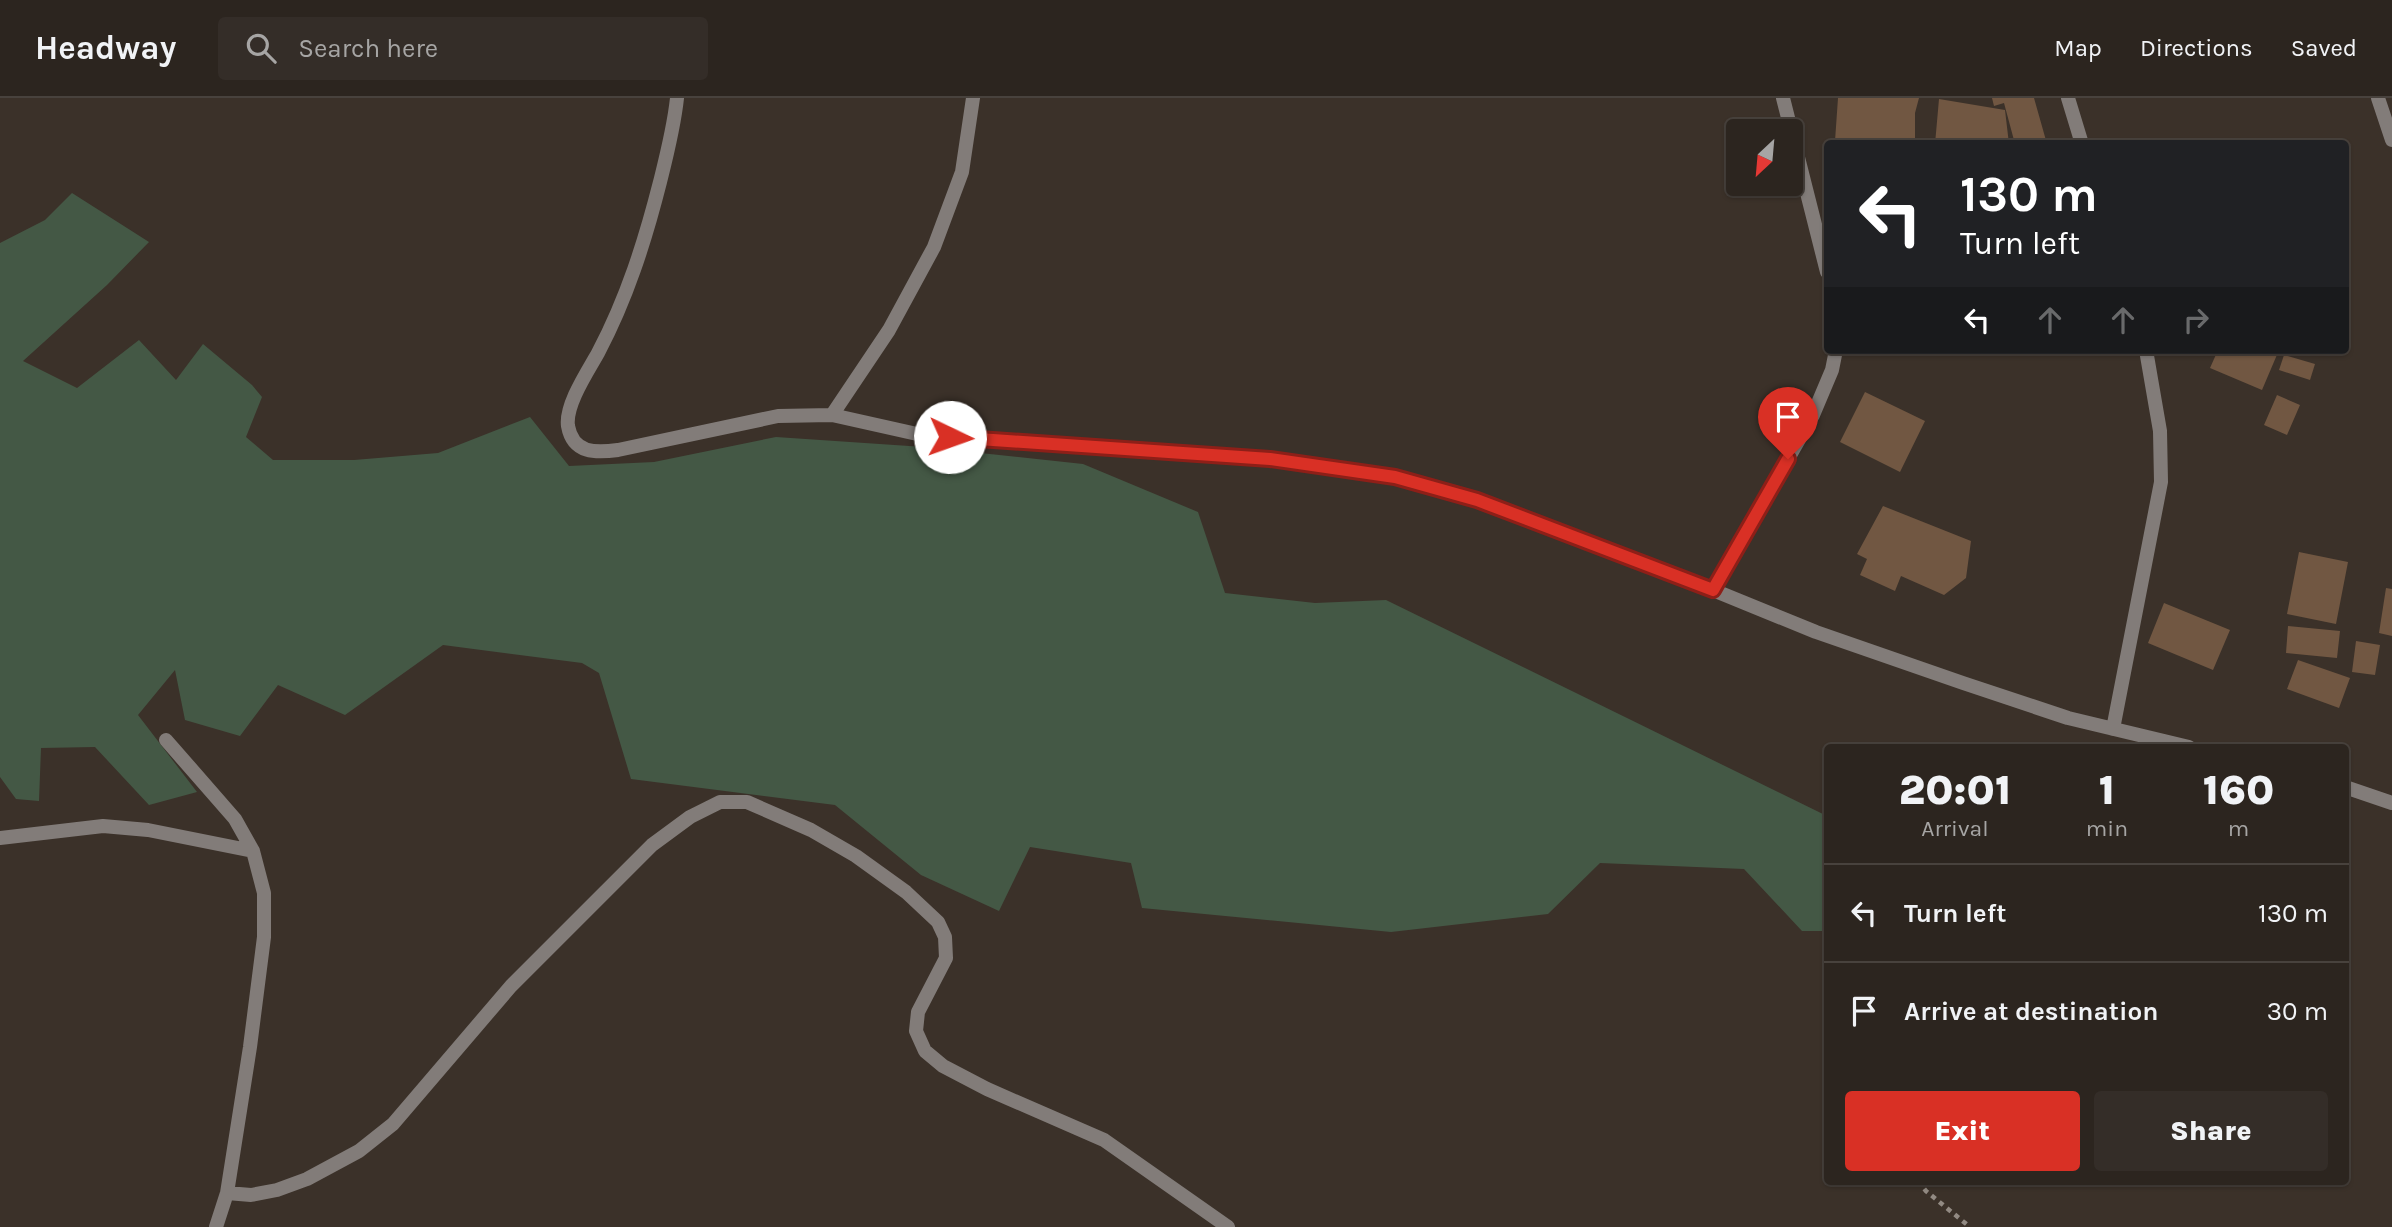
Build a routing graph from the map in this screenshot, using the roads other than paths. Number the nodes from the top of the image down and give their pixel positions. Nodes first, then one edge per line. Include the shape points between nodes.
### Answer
1 (677, 98) edge
2 (974, 98) edge
3 (1783, 98) edge
4 (2068, 98) edge
5 (2378, 98) edge
6 (2081, 140) edge
7 (2392, 140) edge
8 (1824, 260) edge
9 (1835, 354) edge
10 (2147, 354) edge
11 (832, 415) junction
12 (1713, 590) junction
13 (2113, 729) junction
14 (166, 740) dead end
15 (2176, 744) edge
16 (2349, 788) edge
17 (2392, 803) edge
18 (0, 838) edge
19 (253, 851) junction
20 (227, 1193) junction
21 (216, 1227) edge
22 (1228, 1227) edge

1 - 11 street via 644,242 614,322 572,403 567,423 571,437 583,449 596,453 778,416
2 - 11 street via 962,172 934,247 889,331
3 - 8 street
4 - 6 street
5 - 7 street
9 - 12 street via 1813,415
10 - 13 street via 2160,431 2161,482
11 - 12 street via 926,436 1270,459 1395,477 1477,500
12 - 13 street via 1816,632 2068,718
13 - 15 street
14 - 19 street via 235,819
16 - 17 street
18 - 19 street via 103,826
19 - 20 street via 264,894 264,937
20 - 21 street
20 - 22 street via 277,1190 359,1151 393,1124 511,985 652,845 720,802 747,802 856,856 939,922 946,958 918,1012 916,1031 925,1051 987,1089 1104,1140

